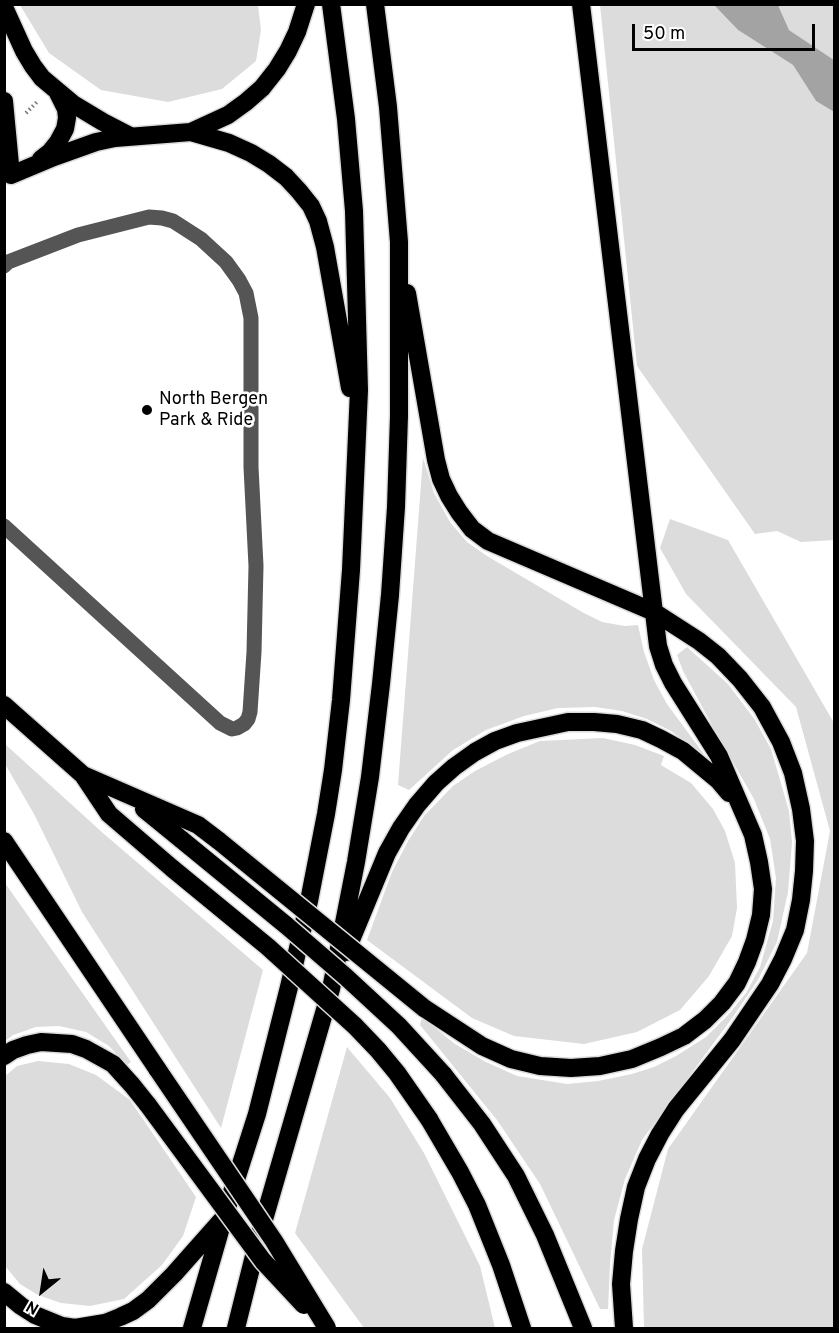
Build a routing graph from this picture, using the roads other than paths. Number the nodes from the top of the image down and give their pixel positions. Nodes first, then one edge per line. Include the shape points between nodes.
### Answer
1 (306, 4) edge
2 (331, 4) edge
3 (375, 4) edge
4 (581, 4) edge
5 (4, 7) edge
6 (50, 94) junction
7 (4, 101) edge
8 (191, 132) junction
9 (129, 136) junction
10 (35, 164) junction
11 (8, 176) edge
12 (399, 242) junction
13 (4, 266) edge
14 (358, 432) junction
15 (4, 526) edge
16 (654, 612) junction
17 (4, 705) edge
18 (83, 775) junction
19 (124, 793) junction
20 (740, 806) junction
21 (4, 841) edge
22 (330, 989) junction
23 (4, 1056) edge
24 (224, 1217) junction
25 (4, 1292) edge
26 (192, 1329) edge
27 (236, 1329) edge
28 (326, 1329) edge
29 (522, 1329) edge
30 (583, 1329) edge
31 (624, 1329) edge

1 - 8 highway via 288,51 262,88 228,114
2 - 14 highway via 354,210
3 - 12 highway
4 - 16 highway
5 - 6 highway
6 - 9 highway
6 - 10 highway via 62,100 66,109 65,129 54,147
7 - 11 highway
8 - 9 highway
8 - 14 highway via 251,153 269,164 311,206 326,247
9 - 10 highway via 96,142
10 - 11 highway
12 - 16 highway via 436,460 441,479 459,512 488,541
12 - 22 highway via 399,416 390,595 370,777
13 - 15 lane via 78,235 149,217 162,218 173,220 201,239 226,262 246,293 251,318 251,467 256,566 250,712 244,724 232,729 220,723
14 - 24 highway via 344,668 326,813 279,1029
16 - 20 highway via 664,665 719,756
16 - 31 highway via 718,656 762,706 793,773 801,809 804,871 795,930 770,984 732,1040 676,1110 647,1159 628,1219 621,1284
17 - 18 highway
18 - 19 highway
18 - 29 highway, bridge via 109,814 268,947 356,1026 397,1072 429,1119 477,1205
19 - 20 highway, bridge via 198,825 424,1008 482,1046 511,1059 571,1068 632,1059 684,1036 722,1003 737,983 755,940 763,889 753,835
19 - 30 highway, bridge via 346,977 443,1074 516,1176 546,1235
20 - 22 highway via 718,780 689,756 642,730 616,724 568,722 495,741 436,783 401,828
21 - 28 highway, bridge via 274,1241
22 - 27 highway
23 - 28 highway, bridge via 27,1045 57,1042 86,1048 113,1064 263,1261
24 - 25 highway via 148,1300 105,1323 62,1326 34,1315
24 - 26 highway

